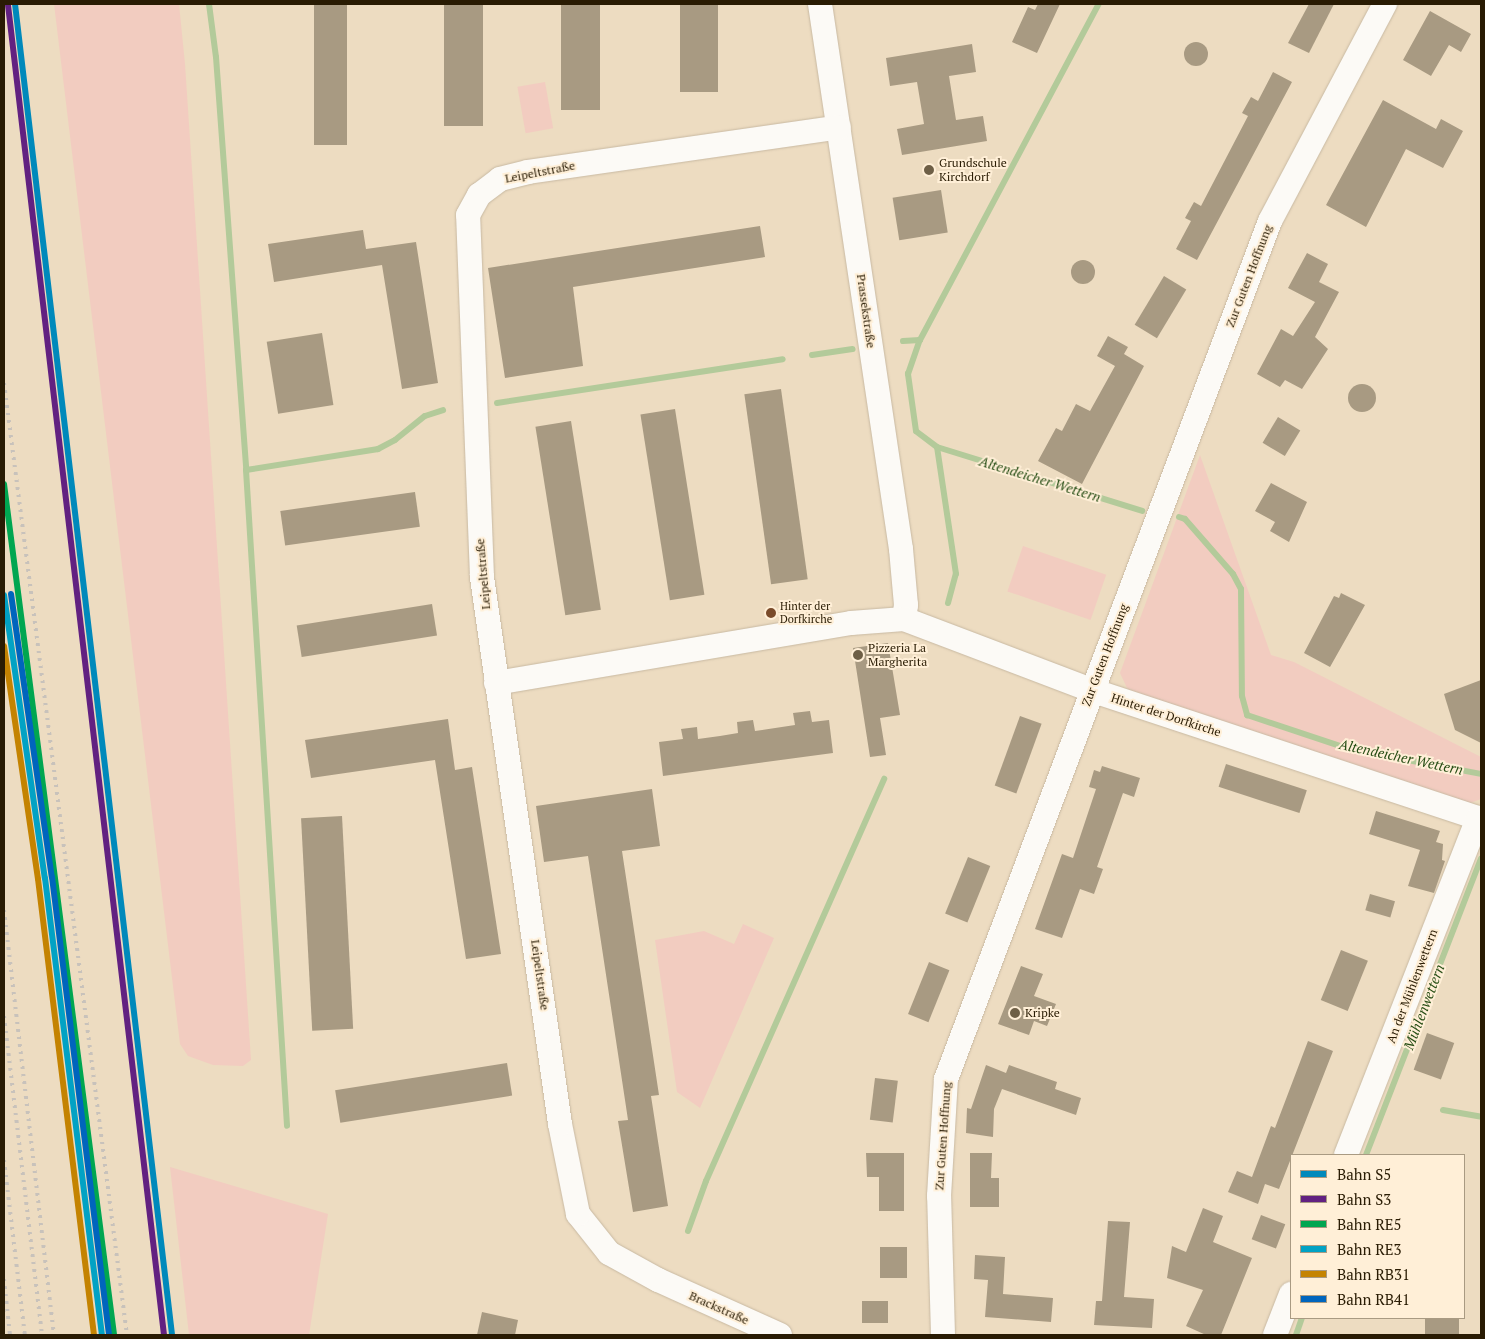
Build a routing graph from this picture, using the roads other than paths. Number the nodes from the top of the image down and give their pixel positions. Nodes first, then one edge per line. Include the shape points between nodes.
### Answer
1 (820, 4) edge
2 (1385, 4) edge
3 (839, 127) junction
4 (904, 619) junction
5 (496, 683) junction
6 (1091, 690) junction
7 (1480, 818) edge
8 (1346, 1154) edge
9 (658, 1280) joint
10 (1290, 1297) edge
11 (780, 1335) edge
12 (942, 1335) edge
13 (1275, 1335) edge

1 - 3 street, Prassekstraße
2 - 6 street, Zur Guten Hoffnung via 1270,221
3 - 4 street, Prassekstraße via 902,556
3 - 5 street, Leipeltstraße via 528,172 500,179 479,195 468,215 467,238 481,567
4 - 5 street, Hinter der Dorfkirche via 851,623
4 - 6 street, Hinter der Dorfkirche
5 - 9 street, Leipeltstraße via 560,1124 578,1214 608,1253
6 - 7 street, Hinter der Dorfkirche
6 - 12 street, Zur Guten Hoffnung via 946,1079 939,1196
7 - 8 street, An der Mühlenwettern
9 - 11 street, Brackstraße
10 - 13 street

